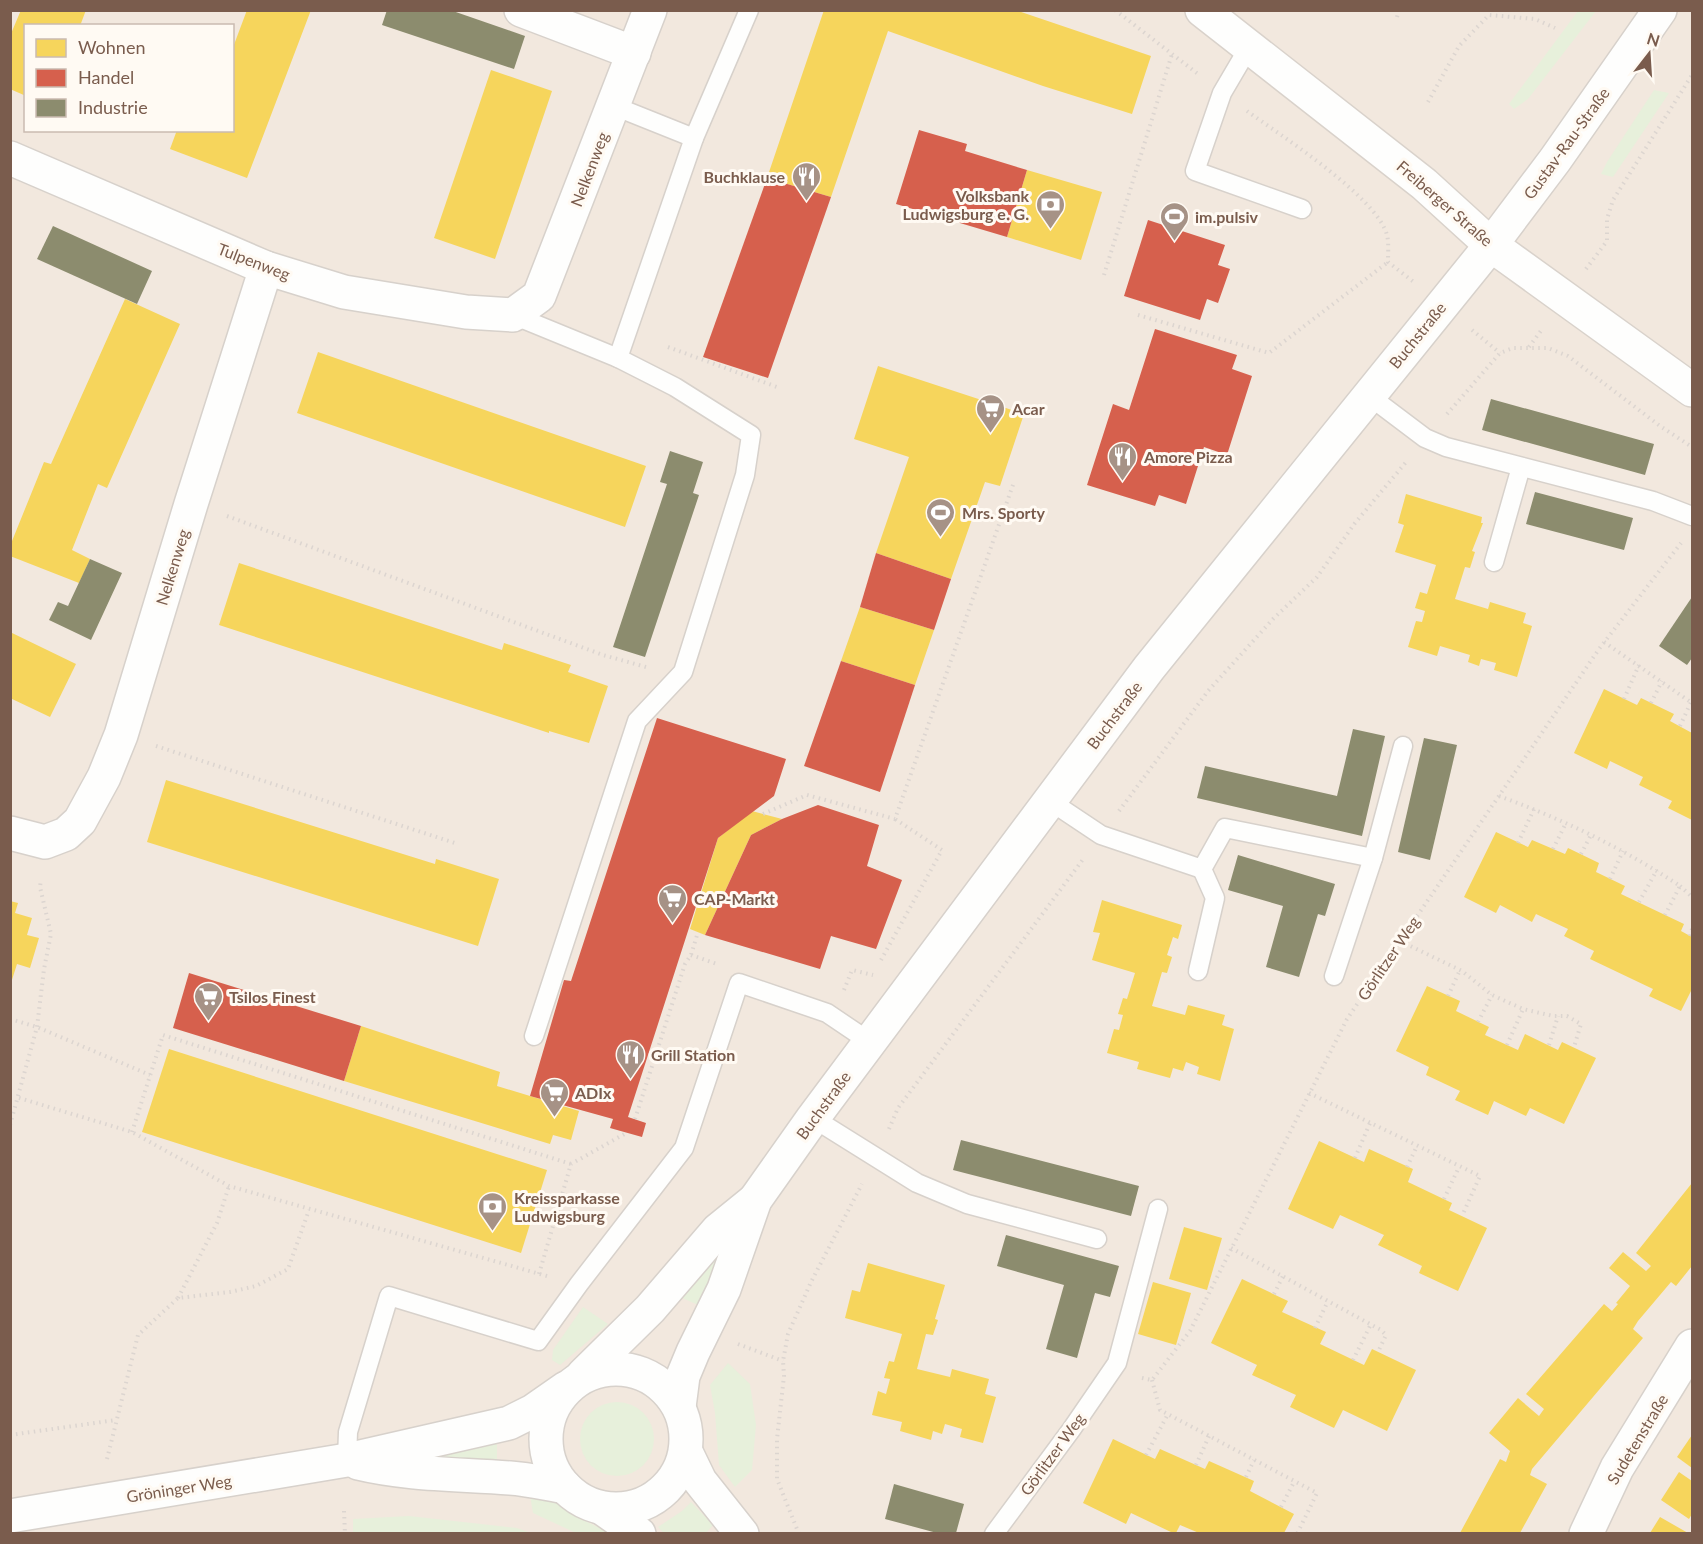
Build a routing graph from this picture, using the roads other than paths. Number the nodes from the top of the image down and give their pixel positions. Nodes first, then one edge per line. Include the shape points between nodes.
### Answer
1 (521, 10) edge
2 (650, 10) edge
3 (749, 10) edge
4 (1202, 10) edge
5 (1660, 10) edge
6 (1249, 47) junction
7 (634, 53) junction
8 (614, 106) junction
9 (694, 138) junction
10 (10, 158) edge
11 (1302, 209) dead end
12 (1491, 245) junction
13 (266, 268) junction
14 (513, 315) junction
15 (618, 358) junction
16 (1692, 390) edge
17 (1368, 395) junction
18 (1521, 467) junction
19 (1692, 516) edge
20 (1494, 562) dead end
21 (1404, 746) dead end
22 (1050, 801) junction
23 (10, 833) edge
24 (1373, 858) junction
25 (1202, 869) junction
26 (1198, 971) dead end
27 (1334, 976) dead end
28 (534, 1036) dead end
29 (870, 1042) junction
30 (813, 1118) junction
31 (755, 1200) junction
32 (1158, 1209) dead end
33 (1097, 1239) dead end
34 (1692, 1346) edge
35 (575, 1382) junction
36 (679, 1407) junction
37 (686, 1452) junction
38 (347, 1460) junction
39 (565, 1487) junction
40 (603, 1508) junction
41 (10, 1516) edge
42 (1002, 1531) edge
43 (639, 1533) edge
44 (742, 1533) edge
45 (1586, 1533) edge

1 - 7 street
2 - 7 street, Nelkenweg
3 - 9 lane
4 - 6 street, Freiberger Straße
5 - 12 street, Gustav-Rau-Straße
6 - 11 lane via 1222,93 1196,171
6 - 12 street, Freiberger Straße via 1424,183
7 - 8 street, Nelkenweg
8 - 9 lane
8 - 14 street, Nelkenweg via 539,296
9 - 15 lane
10 - 13 street, Tulpenweg
12 - 16 street, Freiberger Straße
12 - 17 street, Buchstraße
13 - 14 street, Tulpenweg via 344,292 466,312
13 - 23 street, Nelkenweg via 121,735 104,777 80,821 66,834 45,842
14 - 15 lane
15 - 28 lane via 675,387 752,435 745,475 683,672 637,721
17 - 18 lane via 1425,438
17 - 22 street, Buchstraße via 1149,668
18 - 19 lane via 1653,501
18 - 20 lane
21 - 24 lane
22 - 25 lane via 1101,835
22 - 29 street, Buchstraße
24 - 25 lane via 1225,828
24 - 27 lane
25 - 26 lane via 1215,898
29 - 30 street, Buchstraße
29 - 38 lane via 827,1012 739,983 684,1148 538,1341 389,1296 348,1432
30 - 31 street, Buchstraße
30 - 33 lane via 917,1183 967,1204
31 - 35 street, Buchstraße via 718,1230 650,1309
31 - 36 street, Buchstraße via 724,1289 683,1376
32 - 42 lane, Görlitzer Weg via 1117,1363
34 - 45 street, Sudetenstraße via 1617,1468
35 - 36 street, Gröninger Weg via 604,1369 626,1369 647,1375 666,1389
35 - 38 street, Gröninger Weg via 509,1423
35 - 39 street, Gröninger Weg via 553,1406 546,1427 546,1449 552,1470
36 - 37 street, Gröninger Weg via 686,1429
37 - 40 street, Gröninger Weg via 678,1474 663,1491 645,1503 624,1509
37 - 44 street, Gröninger Weg via 700,1481
38 - 39 street, Gröninger Weg via 413,1473 512,1478
38 - 41 street, Gröninger Weg
39 - 40 street, Gröninger Weg via 582,1500
40 - 43 street, Gröninger Weg

